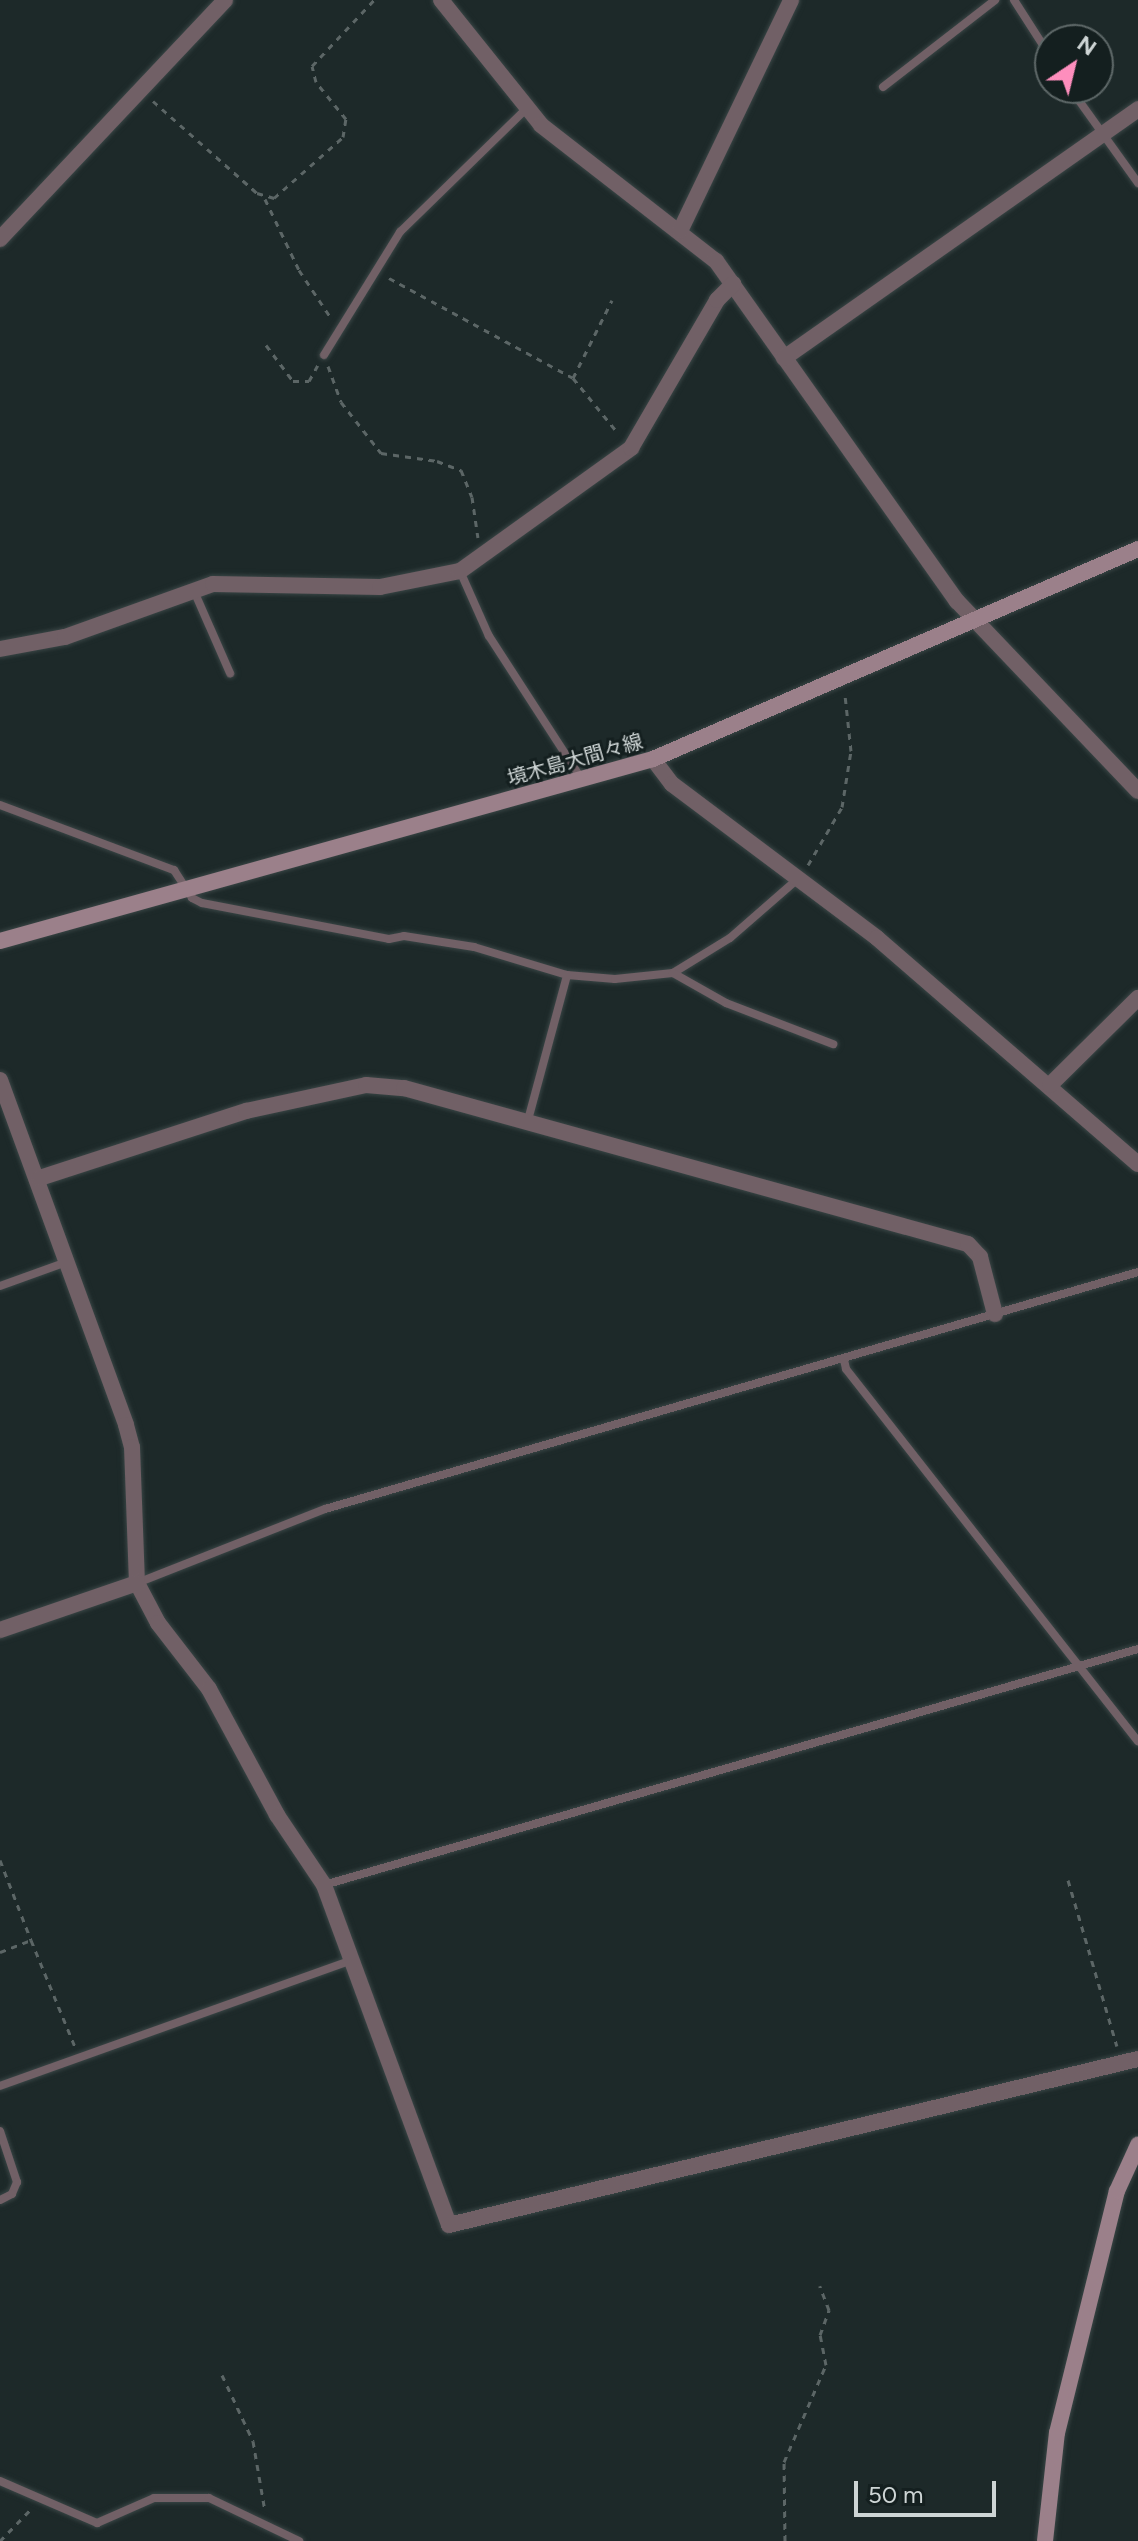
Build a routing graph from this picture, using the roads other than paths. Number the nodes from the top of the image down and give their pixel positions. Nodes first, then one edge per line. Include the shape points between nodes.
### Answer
1 (225, 0) edge
2 (441, 0) edge
3 (791, 0) edge
4 (995, 0) edge
5 (1014, 0) edge
6 (1034, 31) edge
7 (883, 87) dead end
8 (1080, 104) edge
9 (527, 108) junction
10 (1138, 109) edge
11 (1102, 138) junction
12 (1138, 183) edge
13 (680, 231) junction
14 (0, 239) edge
15 (733, 284) junction
16 (324, 355) road end
17 (784, 358) junction
18 (1138, 549) edge
19 (460, 571) junction
20 (194, 591) junction
21 (974, 619) junction
22 (0, 649) edge
23 (230, 673) dead end
24 (653, 759) junction
25 (583, 781) junction
26 (1138, 791) edge
27 (0, 805) edge
28 (800, 876) junction
29 (187, 887) junction
30 (0, 941) edge
31 (673, 973) junction
32 (567, 975) junction
33 (1138, 998) edge
34 (833, 1044) dead end
35 (0, 1080) edge
36 (1050, 1085) junction
37 (528, 1120) junction
38 (1138, 1164) edge
39 (40, 1178) junction
40 (70, 1260) junction
41 (1138, 1272) edge
42 (0, 1286) edge
43 (995, 1314) junction
44 (844, 1360) junction
45 (137, 1583) junction
46 (0, 1630) edge
47 (1138, 1649) edge
48 (1076, 1667) junction
49 (1138, 1741) edge
50 (324, 1885) junction
51 (351, 1959) junction
52 (1130, 2061) edge
53 (0, 2086) edge
54 (0, 2131) edge
55 (1138, 2145) edge
56 (0, 2200) edge
57 (0, 2481) edge
58 (299, 2541) edge
59 (1045, 2541) edge

1 - 14 street
2 - 9 street
3 - 13 street
4 - 7 lane
5 - 6 lane
8 - 11 lane
9 - 13 street via 558,140
9 - 16 lane via 400,232
10 - 11 street
11 - 12 lane
11 - 17 street
13 - 15 street
15 - 17 street
15 - 19 street via 717,300 631,448
17 - 21 street via 883,501
18 - 21 main road, 境木島大間々線
19 - 20 street via 380,587 231,583
19 - 25 lane via 489,636
20 - 22 street via 65,637
20 - 23 lane
21 - 24 main road, 境木島大間々線
21 - 26 street
24 - 25 main road, 境木島大間々線
24 - 28 street via 672,784
25 - 29 main road, 境木島大間々線
27 - 29 lane via 174,870
28 - 31 lane via 730,938
28 - 36 street
29 - 30 main road, 境木島大間々線
29 - 32 lane via 192,898 222,909 389,939 404,936 474,947
31 - 32 lane via 615,979
31 - 34 lane via 726,1003
32 - 37 lane
33 - 36 street
35 - 39 street
36 - 38 street
37 - 39 street via 426,1092 366,1085 246,1111
37 - 43 street via 968,1244 980,1257
39 - 40 street
40 - 42 lane
40 - 45 street via 132,1447
41 - 43 lane
43 - 44 lane
44 - 45 lane via 325,1509
44 - 48 lane
45 - 46 street
45 - 50 street via 158,1623 209,1689 270,1802
47 - 48 lane
48 - 49 lane
48 - 50 lane
50 - 51 street
51 - 52 street via 449,2225
51 - 53 lane
54 - 56 lane via 17,2182 12,2194
55 - 59 main road via 1117,2191 1061,2417
57 - 58 lane via 97,2523 154,2498 188,2494 267,2523

